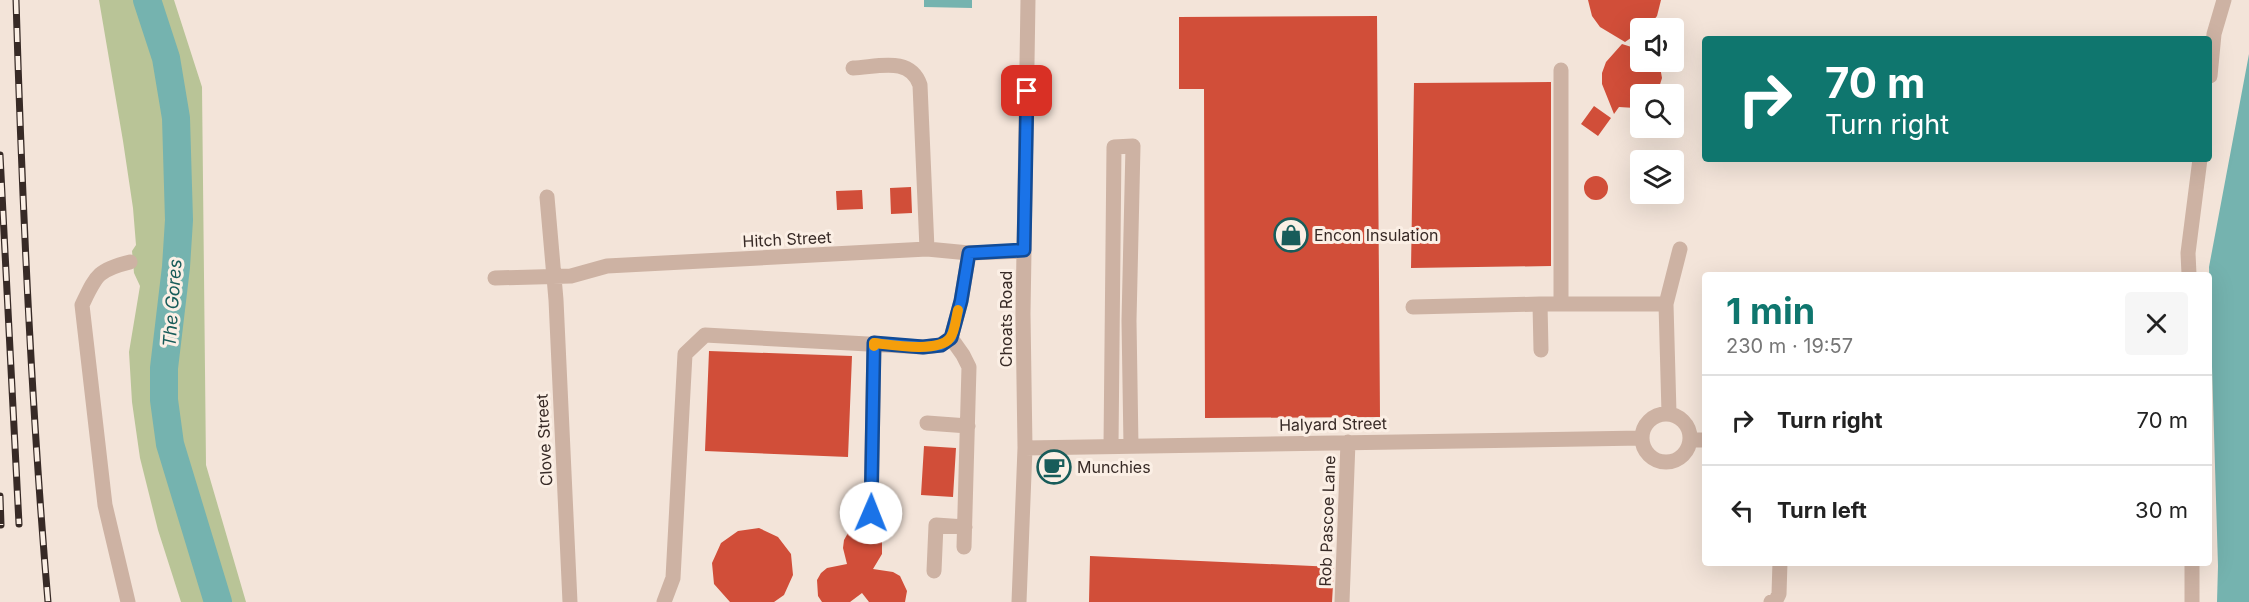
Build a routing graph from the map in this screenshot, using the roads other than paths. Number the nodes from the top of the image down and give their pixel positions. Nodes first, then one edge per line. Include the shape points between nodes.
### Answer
1 (1028, 0) edge
2 (2224, 0) edge
3 (2212, 55) edge
4 (853, 68) dead end
5 (1561, 70) dead end
6 (2200, 162) edge
7 (547, 197) dead end
8 (927, 249) junction
9 (1680, 249) dead end
10 (1024, 250) junction
11 (969, 253) junction
12 (130, 262) dead end
13 (2189, 272) edge
14 (553, 277) junction
15 (495, 278) dead end
16 (1540, 304) junction
17 (1561, 304) junction
18 (1666, 304) junction
19 (1413, 307) dead end
20 (951, 338) junction
21 (874, 343) junction
22 (1541, 350) dead end
23 (1669, 413) junction
24 (927, 423) dead end
25 (968, 426) junction
26 (1642, 438) junction
27 (1700, 440) edge
28 (1348, 442) junction
29 (1111, 446) junction
30 (1131, 446) junction
31 (1025, 448) junction
32 (871, 513) dead end
33 (965, 527) junction
34 (964, 548) dead end
35 (1780, 566) edge
36 (2192, 566) edge
37 (934, 571) dead end
38 (128, 602) edge
39 (570, 602) edge
40 (664, 602) edge
41 (1019, 602) edge
42 (1342, 602) edge
43 (1771, 602) edge
44 (2192, 602) edge

1 - 10 street, Choats Road
2 - 3 street
4 - 8 street via 899,65 917,76
5 - 17 street
6 - 13 street
7 - 14 street, Clove Street
8 - 11 street, Hitch Street
8 - 14 street, Hitch Street via 607,266
9 - 18 street
10 - 11 street, Hitch Street
10 - 31 street, Choats Road
11 - 20 street
12 - 38 street via 101,272 82,305 105,505
14 - 15 street, Hitch Street
14 - 39 street, Clove Street
16 - 17 street
16 - 19 street
16 - 22 street
17 - 18 street
18 - 23 street
20 - 21 street via 941,345 923,347
20 - 25 street via 969,367
21 - 32 street
21 - 40 street via 705,335 685,354 673,578
23 - 26 street via 1653,417
23 - 27 street via 1682,419
24 - 25 street
25 - 33 street
26 - 27 street via 1652,457 1665,462 1673,461
26 - 28 street, Halyard Street
28 - 30 street, Halyard Street
28 - 42 street, Rob Pascoe Lane
29 - 30 street, Halyard Street
29 - 30 street via 1114,147 1132,146
29 - 31 street, Halyard Street
31 - 41 street, Choats Road
33 - 34 street
33 - 37 street via 936,525
35 - 43 street via 1779,594
36 - 44 street

